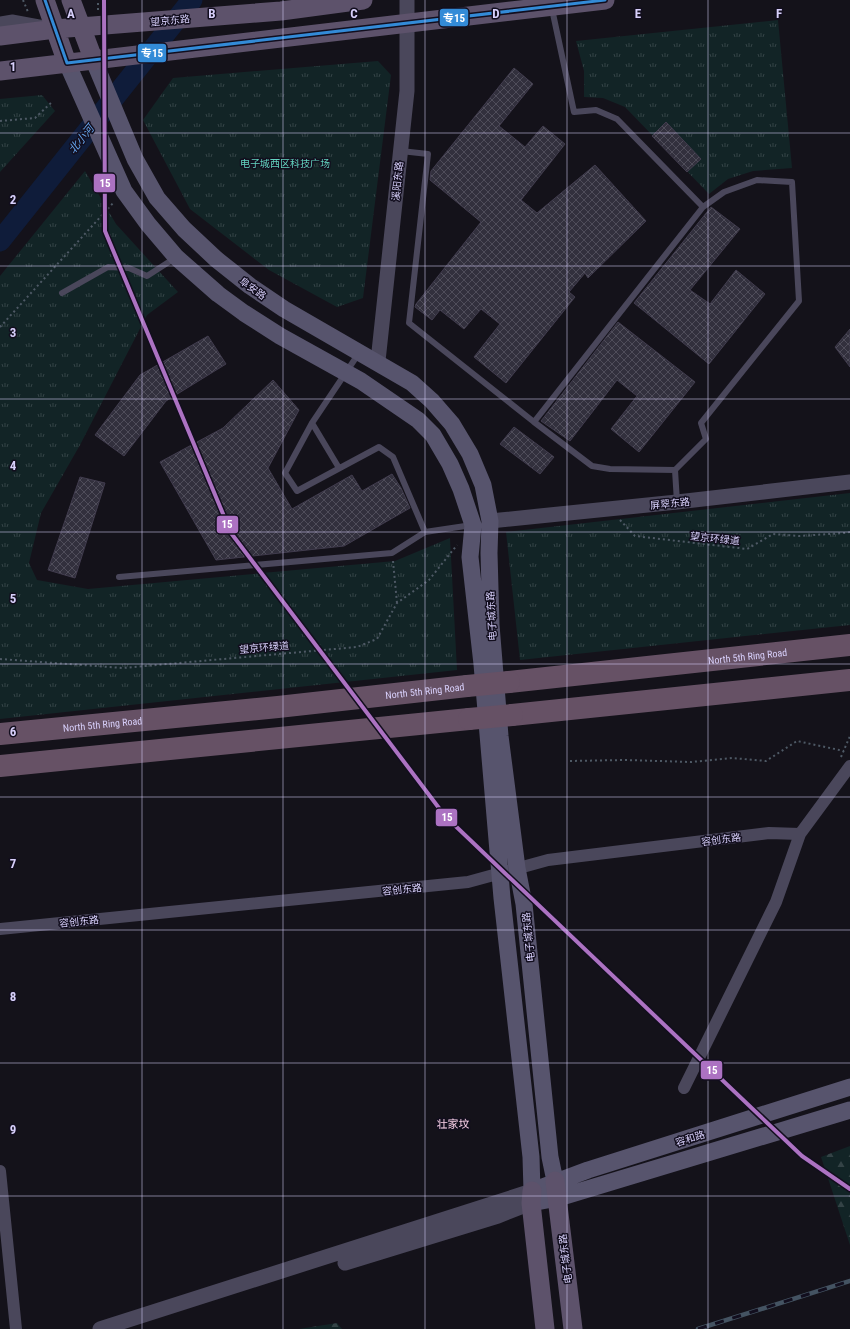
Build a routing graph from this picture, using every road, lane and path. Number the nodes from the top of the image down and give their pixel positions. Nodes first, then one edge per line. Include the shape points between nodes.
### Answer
1 (45, 0) edge
2 (71, 0) edge
3 (363, 0) edge
4 (407, 0) edge
5 (605, 0) edge
6 (551, 6) junction
7 (408, 22) junction
8 (0, 24) edge
9 (80, 27) junction
10 (55, 29) junction
11 (0, 36) edge
12 (100, 59) junction
13 (67, 63) junction
14 (0, 72) edge
15 (52, 101) dead end
16 (0, 121) edge
17 (401, 151) junction
18 (124, 191) junction
19 (703, 207) junction
20 (176, 257) junction
21 (62, 293) dead end
22 (0, 327) edge
23 (360, 352) junction
24 (378, 361) junction
25 (345, 372) junction
26 (534, 422) junction
27 (312, 423) junction
28 (339, 468) junction
29 (675, 470) junction
30 (850, 482) edge
31 (677, 502) junction
32 (609, 509) junction
33 (482, 523) junction
34 (425, 532) junction
35 (850, 532) edge
36 (458, 544) dead end
37 (392, 554) junction
38 (119, 577) dead end
39 (396, 603) junction
40 (850, 645) edge
41 (0, 658) edge
42 (850, 680) edge
43 (0, 734) edge
44 (844, 751) dead end
45 (47, 761) junction
46 (570, 762) dead end
47 (0, 766) edge
48 (850, 766) edge
49 (0, 777) edge
50 (800, 834) junction
51 (509, 870) junction
52 (0, 929) edge
53 (850, 1087) edge
54 (684, 1088) dead end
55 (850, 1110) edge
56 (0, 1171) edge
57 (556, 1189) junction
58 (532, 1197) junction
59 (16, 1329) edge
60 (100, 1329) edge
61 (128, 1329) edge
62 (545, 1329) edge
63 (574, 1329) edge

1 - 10 main road
2 - 9 main road, 阜安路
3 - 9 main road, 望京东路 via 281,11
4 - 7 street, 溪阳东路
5 - 6 main road
6 - 7 main road
6 - 19 lane via 574,112 596,110 617,119
7 - 12 main road
7 - 17 street, 溪阳东路 via 407,91
8 - 10 street via 13,22
9 - 10 main road, 望京东路
9 - 12 main road, 阜安路
10 - 11 main road, 望京东路
10 - 13 main road
12 - 13 main road
12 - 23 main road, 阜安路 via 127,140 157,198 184,229 250,286 284,309
13 - 14 main road
13 - 18 main road
15 - 16 path via 35,118
17 - 24 street, 溪阳东路
17 - 26 lane via 428,154 409,323
18 - 20 main road
18 - 22 path
19 - 26 lane
19 - 29 lane via 724,192 757,180 792,182 799,301 702,423 706,439
20 - 21 lane via 147,276 129,268 108,268
20 - 25 main road via 244,313
23 - 24 main road, 阜安路
23 - 25 lane
24 - 33 main road, 阜安路 via 412,383 452,424 470,454 483,485
25 - 27 lane
25 - 33 main road via 418,420 433,435
26 - 29 lane via 592,466 610,470
27 - 28 lane
27 - 28 lane via 285,473 297,491
28 - 34 lane via 379,447 394,457
29 - 31 lane
30 - 31 street, 屏翠东路
31 - 32 street, 屏翠东路
32 - 33 street, 屏翠东路
32 - 35 path, 望京环绿道 via 636,536 724,547 747,549 773,534 799,536
33 - 34 lane
33 - 51 main road, 电子城东路 via 489,553 491,625
34 - 37 lane
36 - 39 path, 望京环绿道 via 428,580
37 - 38 lane
37 - 39 path
39 - 41 path, 望京环绿道 via 377,639 357,647 123,668
40 - 43 highway, North 5th Ring Road, bridge via 278,708
42 - 45 highway, bridge
44 - 46 path via 798,741 766,761 732,758 690,762
45 - 47 highway
45 - 49 highway
48 - 50 street
50 - 51 street, 容创东路 via 762,834 548,860
50 - 54 street via 776,902
51 - 52 street, 容创东路 via 468,882
51 - 57 main road, 电子城东路 via 524,904 550,1157
51 - 58 main road, 电子城东路 via 502,898 531,1157
53 - 57 main road, 容和路
55 - 57 main road, 容和路
56 - 59 street
57 - 58 main road, 容和路
57 - 63 main road, 电子城东路
58 - 60 street
58 - 61 street via 490,1218
58 - 62 main road, 电子城东路

